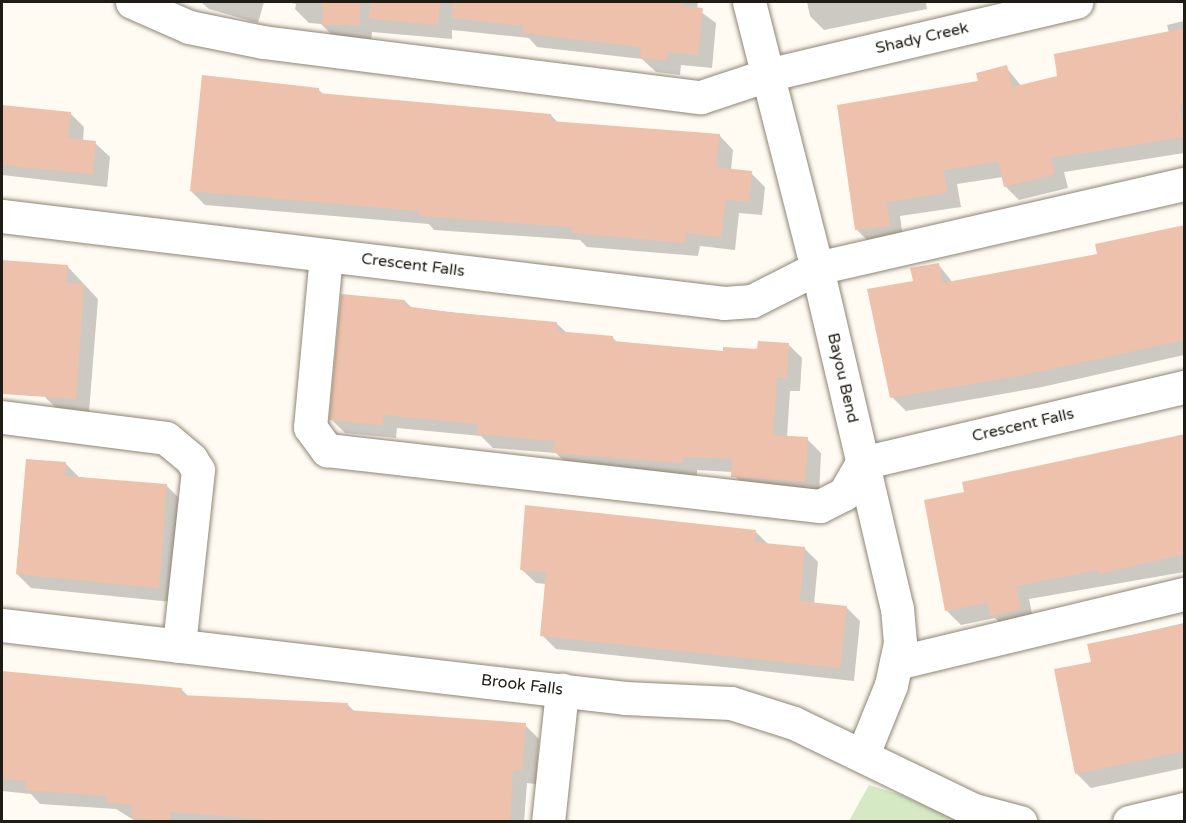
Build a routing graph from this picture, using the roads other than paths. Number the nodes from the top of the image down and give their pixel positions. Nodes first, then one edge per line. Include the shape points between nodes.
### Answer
1 (132, 2) edge
2 (749, 2) edge
3 (1077, 2) edge
4 (767, 75) junction
5 (1185, 184) edge
6 (2, 216) edge
7 (326, 255) junction
8 (817, 268) junction
9 (1185, 387) edge
10 (2, 417) edge
11 (862, 463) junction
12 (1185, 594) edge
13 (2, 625) edge
14 (179, 646) junction
15 (896, 663) junction
16 (562, 690) junction
17 (863, 754) junction
18 (1185, 809) edge
19 (548, 822) edge
20 (1020, 822) edge
21 (1129, 822) edge

1 - 4 street, Shady Creek via 189,27 263,42 701,96
2 - 4 street, Bayou Bend
3 - 4 street, Shady Creek
4 - 8 street, Bayou Bend
5 - 8 street, Crescent Falls
6 - 7 street, Crescent Falls
7 - 8 street, Crescent Falls via 724,303 752,301
7 - 11 street via 310,427 327,450 819,506 844,494
8 - 11 street, Bayou Bend
9 - 11 street, Crescent Falls
10 - 14 street via 166,438 191,459 198,470
11 - 15 street, Bayou Bend via 897,608 900,643
12 - 15 street
13 - 14 street, Brook Falls
14 - 16 street, Brook Falls
15 - 17 street, Bayou Bend
16 - 17 street, Brook Falls via 731,703 794,723
16 - 19 street
17 - 20 street, Brook Falls via 974,810
18 - 21 street

